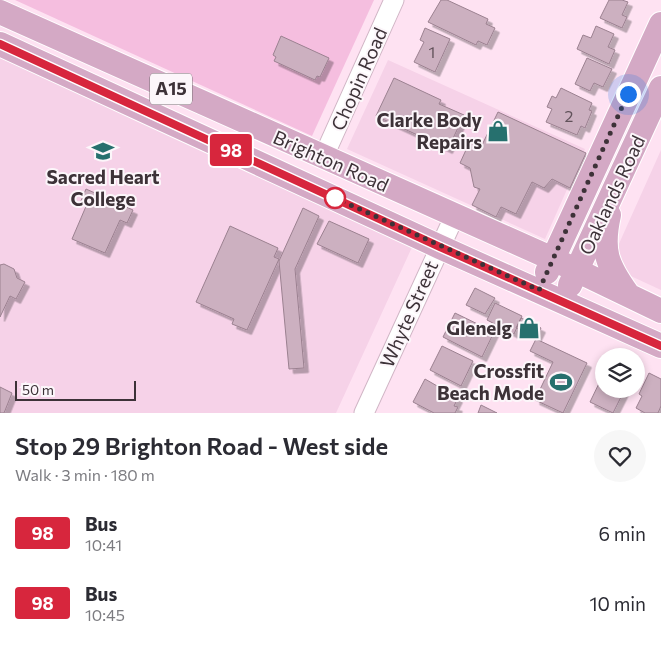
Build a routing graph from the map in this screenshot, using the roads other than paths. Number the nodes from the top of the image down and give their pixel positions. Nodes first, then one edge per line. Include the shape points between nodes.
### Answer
1 (394, 0) edge
2 (0, 12) edge
3 (661, 24) edge
4 (0, 44) edge
5 (661, 88) edge
6 (323, 158) junction
7 (616, 187) junction
8 (454, 215) junction
9 (440, 247) junction
10 (553, 259) junction
11 (578, 270) junction
12 (539, 290) junction
13 (628, 295) junction
14 (563, 300) junction
15 (661, 310) edge
16 (661, 346) edge
17 (364, 413) edge

1 - 6 street, Chopin Road
2 - 6 main road, Brighton Road / A15
3 - 10 main road, Oaklands Road
4 - 9 main road, Brighton Road / A15
5 - 7 main road, Oaklands Road
6 - 8 main road, Brighton Road / A15
7 - 11 main road, Oaklands Road
7 - 13 main road via 608,220 606,258
8 - 9 street, Whyte Street
8 - 10 main road, Brighton Road / A15
9 - 12 main road, Brighton Road / A15
9 - 17 street, Whyte Street
10 - 11 main road, Brighton Road / A15
10 - 12 main road, Oaklands Road
11 - 13 main road, Brighton Road / A15
11 - 14 main road, Oaklands Road
12 - 14 main road, Brighton Road / A15
13 - 15 main road, Brighton Road / A15
14 - 16 main road, Brighton Road / A15

